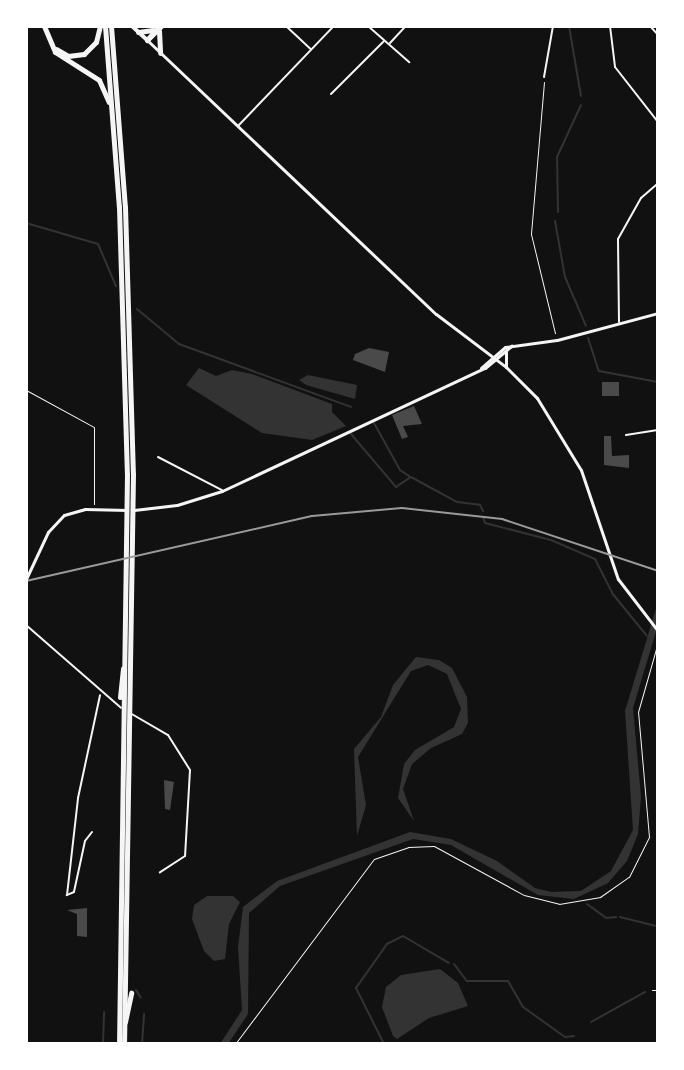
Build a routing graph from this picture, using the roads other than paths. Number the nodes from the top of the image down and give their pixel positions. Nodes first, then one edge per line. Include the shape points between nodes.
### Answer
1 (44, 26) edge
2 (105, 26) edge
3 (132, 26) edge
4 (286, 26) edge
5 (334, 26) edge
6 (368, 26) edge
7 (406, 26) edge
8 (553, 26) edge
9 (610, 26) edge
10 (650, 26) edge
11 (158, 28) edge
12 (138, 32) junction
13 (658, 35) edge
14 (147, 40) junction
15 (384, 41) junction
16 (50, 43) junction
17 (389, 44) junction
18 (312, 50) junction
19 (160, 53) junction
20 (409, 62) dead end
21 (544, 77) road end
22 (331, 94) dead end
23 (113, 118) junction
24 (658, 122) edge
25 (238, 127) junction
26 (658, 183) edge
27 (658, 313) edge
28 (620, 323) junction
29 (512, 345) junction
30 (483, 350) junction
31 (506, 351) junction
32 (492, 356) junction
33 (497, 360) junction
34 (483, 365) junction
35 (506, 367) junction
36 (478, 370) junction
37 (658, 430) edge
38 (626, 435) dead end
39 (158, 457) dead end
40 (222, 491) junction
41 (26, 577) edge
42 (26, 625) edge
43 (658, 631) edge
44 (126, 656) junction
45 (100, 694) junction
46 (120, 697) dead end
47 (112, 703) junction
48 (98, 708) junction
49 (92, 832) dead end
50 (160, 872) dead end
51 (131, 993) dead end
52 (124, 1023) junction
53 (122, 1044) edge

1 - 16 highway
2 - 16 highway via 93,46 79,56 63,54
2 - 23 highway
2 - 52 highway via 124,192 133,474
3 - 12 main road
4 - 18 street
5 - 18 street
6 - 15 street
7 - 17 street
8 - 21 street
9 - 24 street via 615,67
10 - 13 street
11 - 12 highway
11 - 14 highway
11 - 19 highway
12 - 14 main road
14 - 19 main road
15 - 17 street
15 - 22 street
16 - 23 highway via 59,57 99,80
17 - 20 street
18 - 25 street
19 - 25 main road
23 - 44 highway via 125,358
25 - 30 main road via 436,314
26 - 28 street via 641,198 618,239
27 - 28 main road
28 - 29 main road via 557,340
29 - 31 main road
29 - 32 main road
30 - 32 main road
30 - 34 main road
31 - 33 main road
31 - 35 main road
32 - 33 main road
32 - 34 main road
33 - 35 main road
33 - 36 main road
34 - 36 main road
35 - 43 main road via 565,438 586,481 614,570
36 - 40 main road
37 - 38 street
39 - 40 street
40 - 41 main road via 184,504 71,512 54,524
42 - 45 street
44 - 46 highway
44 - 53 highway
45 - 47 street
45 - 48 street
47 - 48 street
47 - 50 street via 176,743 192,776 185,856
48 - 49 street via 78,798 67,895 74,892 85,841
51 - 52 highway
52 - 53 highway

